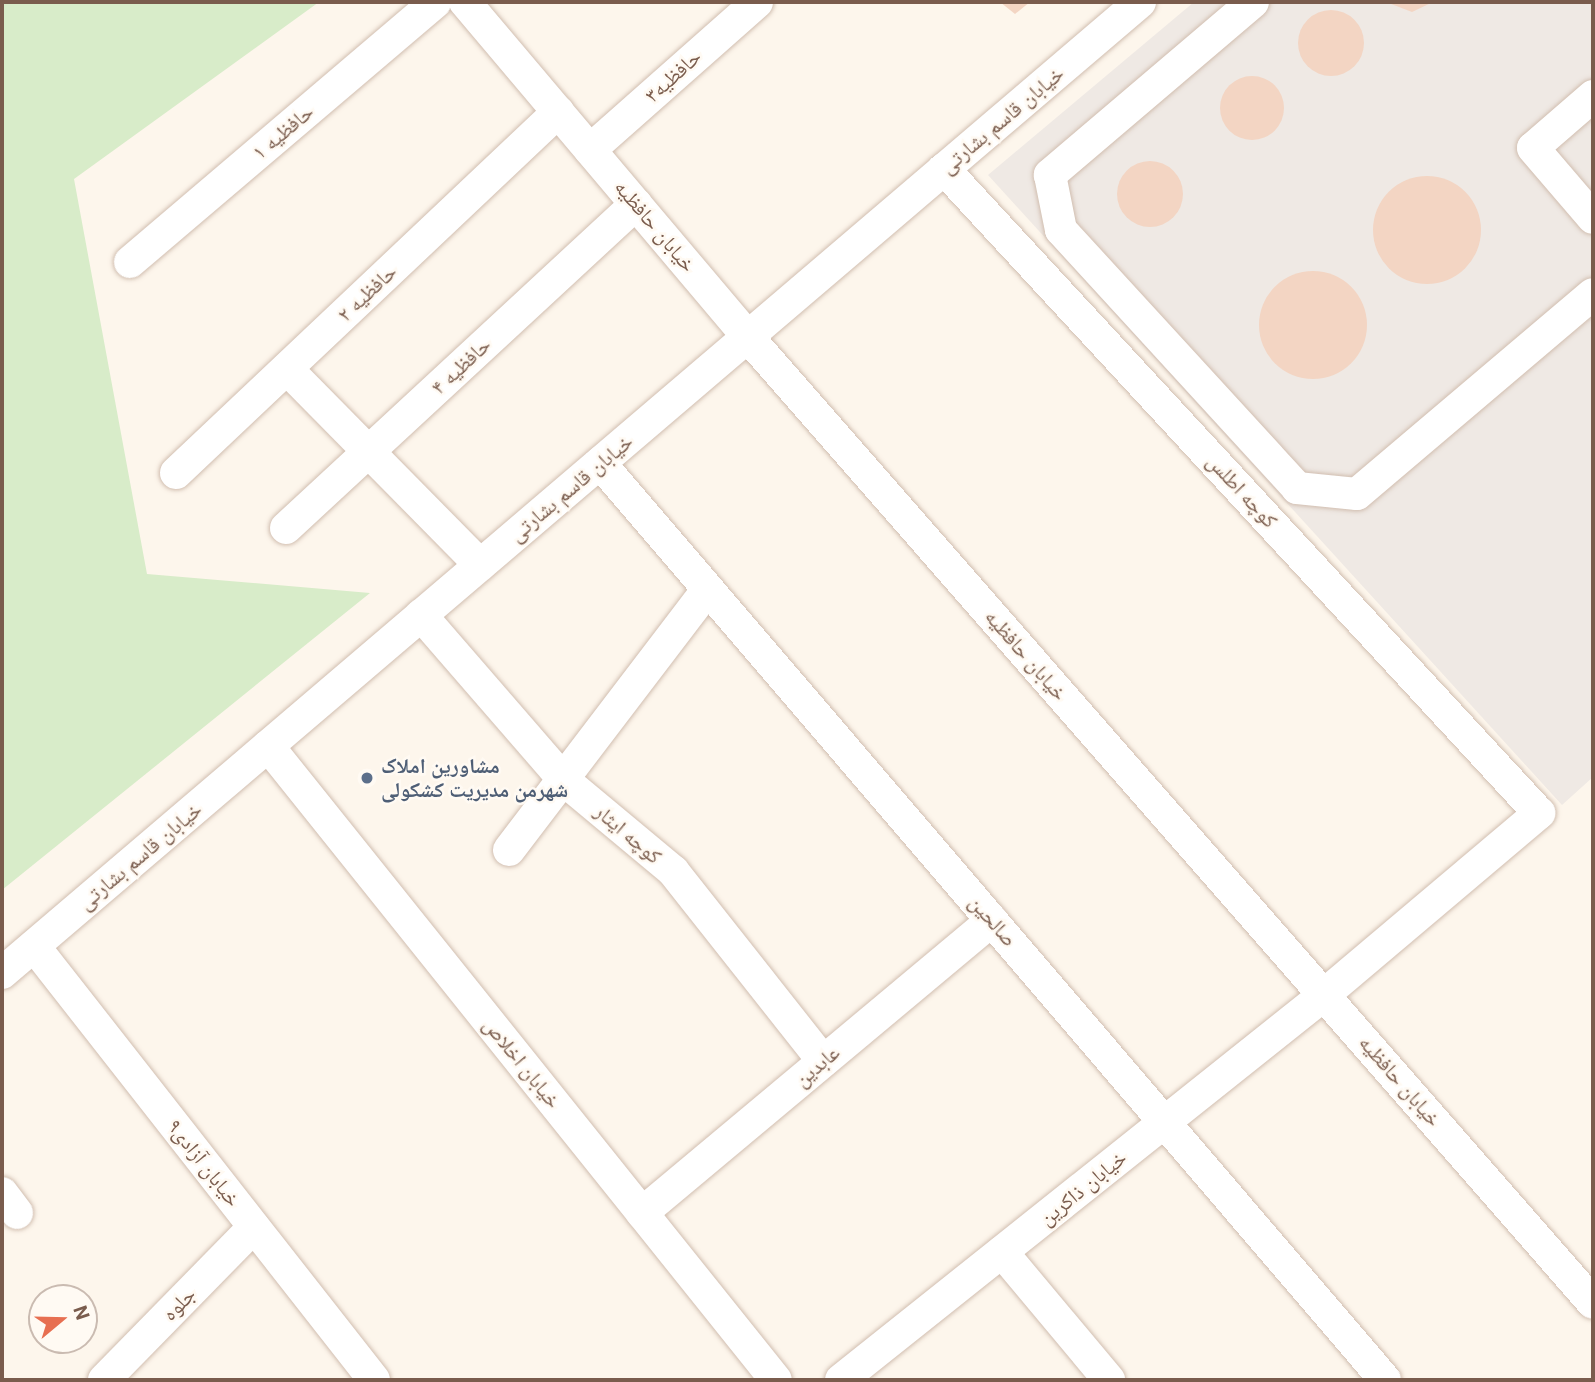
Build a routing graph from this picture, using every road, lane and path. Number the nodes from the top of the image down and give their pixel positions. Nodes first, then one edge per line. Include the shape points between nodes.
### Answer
1 (435, 2) edge
2 (465, 2) edge
3 (757, 2) edge
4 (1140, 2) edge
5 (1253, 2) edge
6 (1593, 96) edge
7 (558, 112) junction
8 (590, 150) junction
9 (944, 169) junction
10 (636, 204) junction
11 (1593, 218) edge
12 (130, 262) dead end
13 (1593, 294) edge
14 (748, 337) junction
15 (287, 369) junction
16 (372, 450) junction
17 (600, 463) junction
18 (176, 473) dead end
19 (286, 528) dead end
20 (480, 565) junction
21 (708, 589) junction
22 (422, 615) junction
23 (268, 746) junction
24 (565, 781) junction
25 (1539, 813) joint
26 (509, 850) dead end
27 (992, 920) junction
28 (34, 946) junction
29 (2, 974) edge
30 (1324, 995) junction
31 (823, 1061) junction
32 (1165, 1123) junction
33 (642, 1213) junction
34 (254, 1227) junction
35 (1002, 1252) junction
36 (1593, 1303) edge
37 (104, 1380) edge
38 (374, 1380) edge
39 (776, 1380) edge
40 (841, 1380) edge
41 (1109, 1380) edge
42 (1385, 1380) edge

1 - 12 street, حافظیه ۱
2 - 7 street, خیابان حافظیه
3 - 8 street, حافظیه۳
4 - 9 street, خیابان قاسم بشارتی
5 - 13 street via 1050,175 1061,230 1297,488 1357,494
6 - 11 street via 1533,148
7 - 8 street, خیابان حافظیه
7 - 15 street, حافظیه ۲
8 - 10 street, خیابان حافظیه
9 - 14 street, خیابان قاسم بشارتی
9 - 25 street, کوچه اطلس
10 - 14 street, خیابان حافظیه
10 - 16 street, حافظیه ۴
14 - 17 street, خیابان قاسم بشارتی
14 - 30 street, خیابان حافظیه
15 - 16 street
15 - 18 street, حافظیه ۲
16 - 19 street, حافظیه ۴
16 - 20 street
17 - 20 street, خیابان قاسم بشارتی
17 - 21 street, صالحین
20 - 22 street, خیابان قاسم بشارتی
21 - 24 street
21 - 27 street, صالحین
22 - 23 street, خیابان قاسم بشارتی
22 - 24 street, کوچه ایثار
23 - 28 street, خیابان قاسم بشارتی
23 - 33 street, خیابان اخلاص
24 - 26 street
24 - 31 street, کوچه ایثار via 673,872
25 - 30 street, خیابان ذاکرین
27 - 31 street, عابدین
27 - 32 street, صالحین
28 - 29 street, خیابان قاسم بشارتی
28 - 34 street, خیابان آزادی۹
30 - 32 street, خیابان ذاکرین
30 - 36 street, خیابان حافظیه
31 - 33 street, عابدین
32 - 35 street, خیابان ذاکرین
32 - 42 street, صالحین
33 - 39 street, خیابان اخلاص
34 - 37 street, جلوه
34 - 38 street, خیابان آزادی۹
35 - 40 street, خیابان ذاکرین
35 - 41 street

